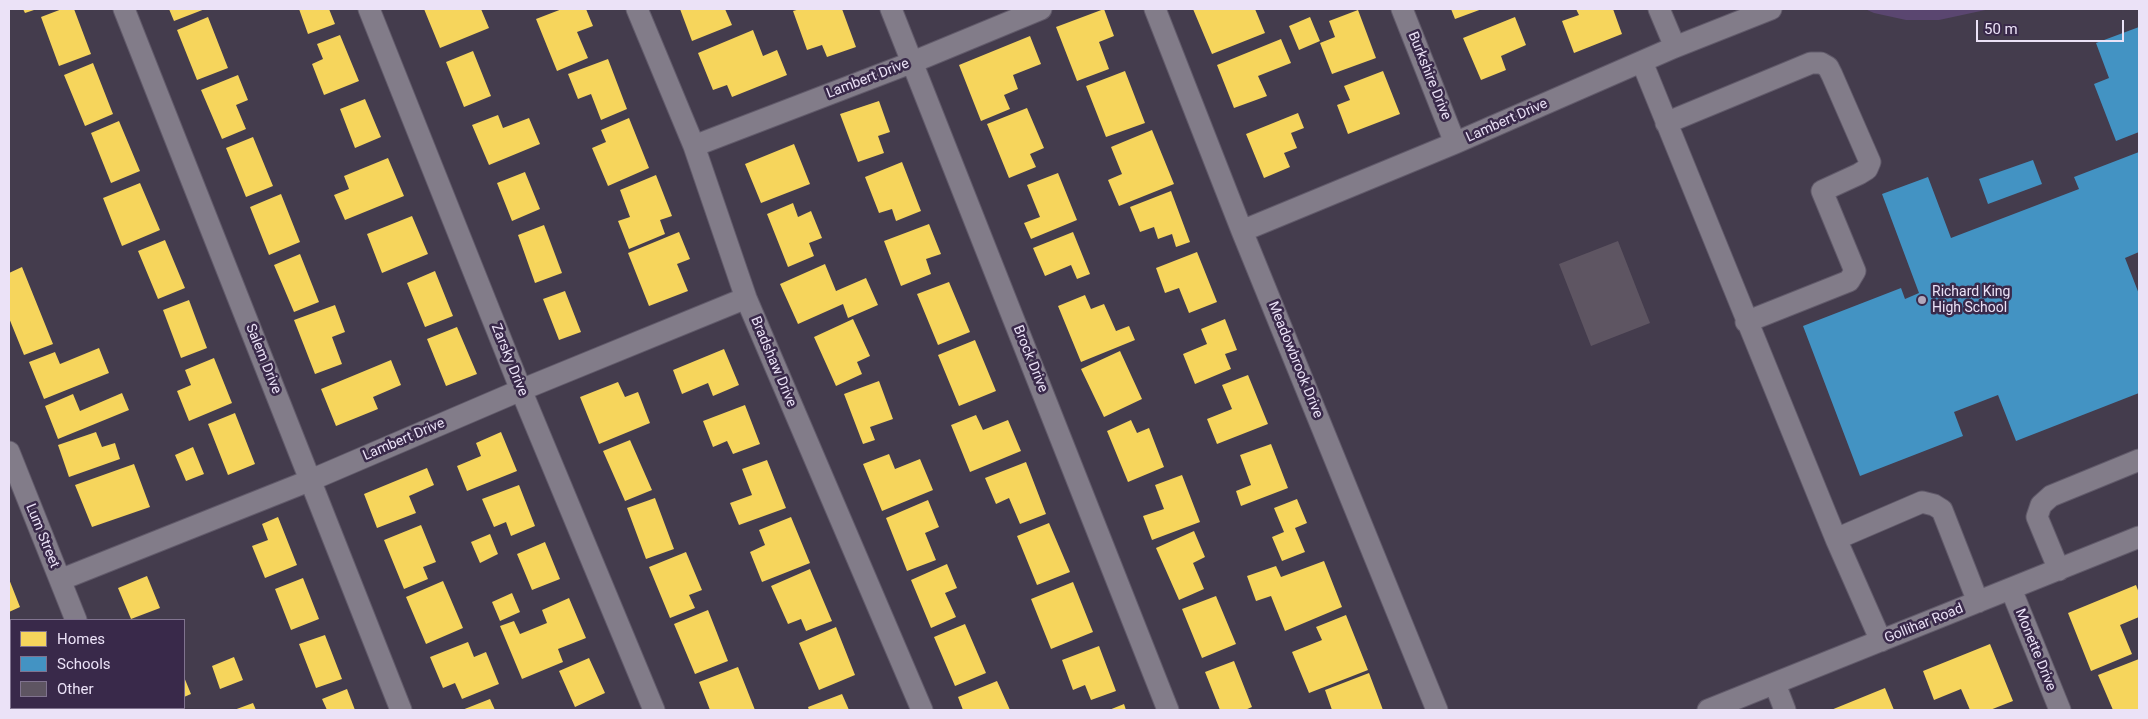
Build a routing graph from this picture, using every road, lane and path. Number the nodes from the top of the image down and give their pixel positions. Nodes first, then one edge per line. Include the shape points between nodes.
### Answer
1 (124, 9) edge
2 (369, 9) edge
3 (637, 9) edge
4 (891, 9) edge
5 (1040, 9) edge
6 (1155, 9) edge
7 (1402, 9) edge
8 (1659, 9) edge
9 (1771, 9) edge
10 (1675, 47) junction
11 (912, 62) junction
12 (1642, 62) junction
13 (1666, 123) junction
14 (1456, 143) junction
15 (694, 146) junction
16 (1242, 231) junction
17 (746, 298) junction
18 (1746, 322) junction
19 (521, 390) junction
20 (9, 452) edge
21 (2139, 460) edge
22 (310, 480) junction
23 (2139, 538) edge
24 (1836, 539) junction
25 (2059, 570) junction
26 (60, 580) junction
27 (2010, 589) junction
28 (1978, 602) junction
29 (76, 619) edge
30 (1881, 641) junction
31 (1774, 684) junction
32 (401, 710) edge
33 (654, 710) edge
34 (922, 710) edge
35 (1168, 710) edge
36 (1437, 710) edge
37 (1708, 710) edge
38 (1785, 710) edge
39 (2060, 710) edge

1 - 22 street, Salem Drive
2 - 19 street, Zarsky Drive
3 - 15 street, Bradshaw Drive
4 - 11 street, Brock Drive
5 - 11 street, Lambert Drive
6 - 16 street, Meadowbrook Drive
7 - 14 street, Burkshire Drive
8 - 10 street
9 - 10 street, Lambert Drive
10 - 12 street, Lambert Drive
11 - 15 street, Lambert Drive
11 - 35 street, Brock Drive
12 - 13 street
12 - 14 street, Lambert Drive
13 - 18 street
13 - 18 street via 1811,63 1821,63 1832,75 1870,162 1868,169 1822,191 1855,271 1849,281
14 - 16 street, Lambert Drive
15 - 17 street, Bradshaw Drive
16 - 36 street, Meadowbrook Drive
17 - 19 street, Lambert Drive
17 - 34 street, Bradshaw Drive
18 - 24 street
19 - 22 street, Lambert Drive
19 - 33 street, Zarsky Drive
20 - 26 street, Lum Street
21 - 25 street via 2051,496 2041,504 2037,517
22 - 26 street, Lambert Drive
22 - 32 street, Salem Drive
23 - 25 street, Gollihar Road
24 - 28 street via 1922,502 1934,505 1942,510
24 - 30 street
25 - 27 street, Gollihar Road
26 - 29 street, Lum Street
27 - 28 street, Gollihar Road
27 - 39 street, Monette Drive
28 - 30 street, Gollihar Road
30 - 31 street, Gollihar Road
31 - 37 street, Gollihar Road
31 - 38 street

